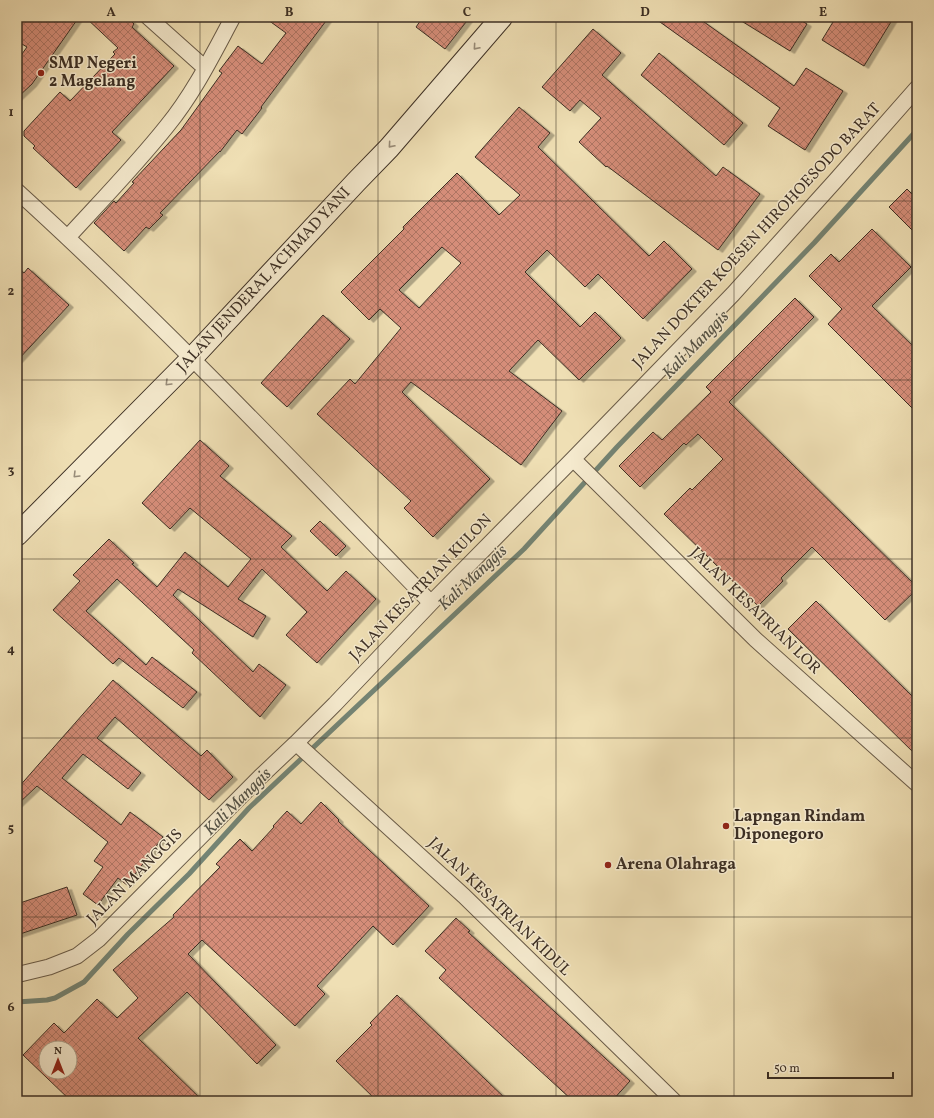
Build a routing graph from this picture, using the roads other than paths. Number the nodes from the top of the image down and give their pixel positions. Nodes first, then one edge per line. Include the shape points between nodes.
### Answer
1 (148, 17) edge
2 (233, 17) edge
3 (502, 17) edge
4 (205, 68) junction
5 (917, 88) edge
6 (17, 191) edge
7 (68, 237) junction
8 (192, 358) junction
9 (573, 459) junction
10 (17, 535) edge
11 (431, 603) junction
12 (296, 743) junction
13 (917, 784) edge
14 (17, 974) edge
15 (674, 1101) edge

1 - 4 street
2 - 4 street
3 -> 8 main road, JALAN JENDERAL ACHMAD YANI via 389,148
4 - 7 street via 168,126
5 - 9 street, JALAN DOKTER KOESEN HIROHOESODO BARAT via 733,294
6 - 7 street
7 - 8 street
8 -> 10 main road, JALAN JENDERAL ACHMAD YANI
8 - 11 street
9 - 11 street, JALAN KESATRIAN KULON
9 - 13 street, JALAN KESATRIAN LOR via 756,640
11 - 12 street, JALAN KESATRIAN KULON
12 - 14 street, JALAN MANGGIS via 99,939 78,956 49,967
12 - 15 street, JALAN KESATRIAN KIDUL via 464,896

